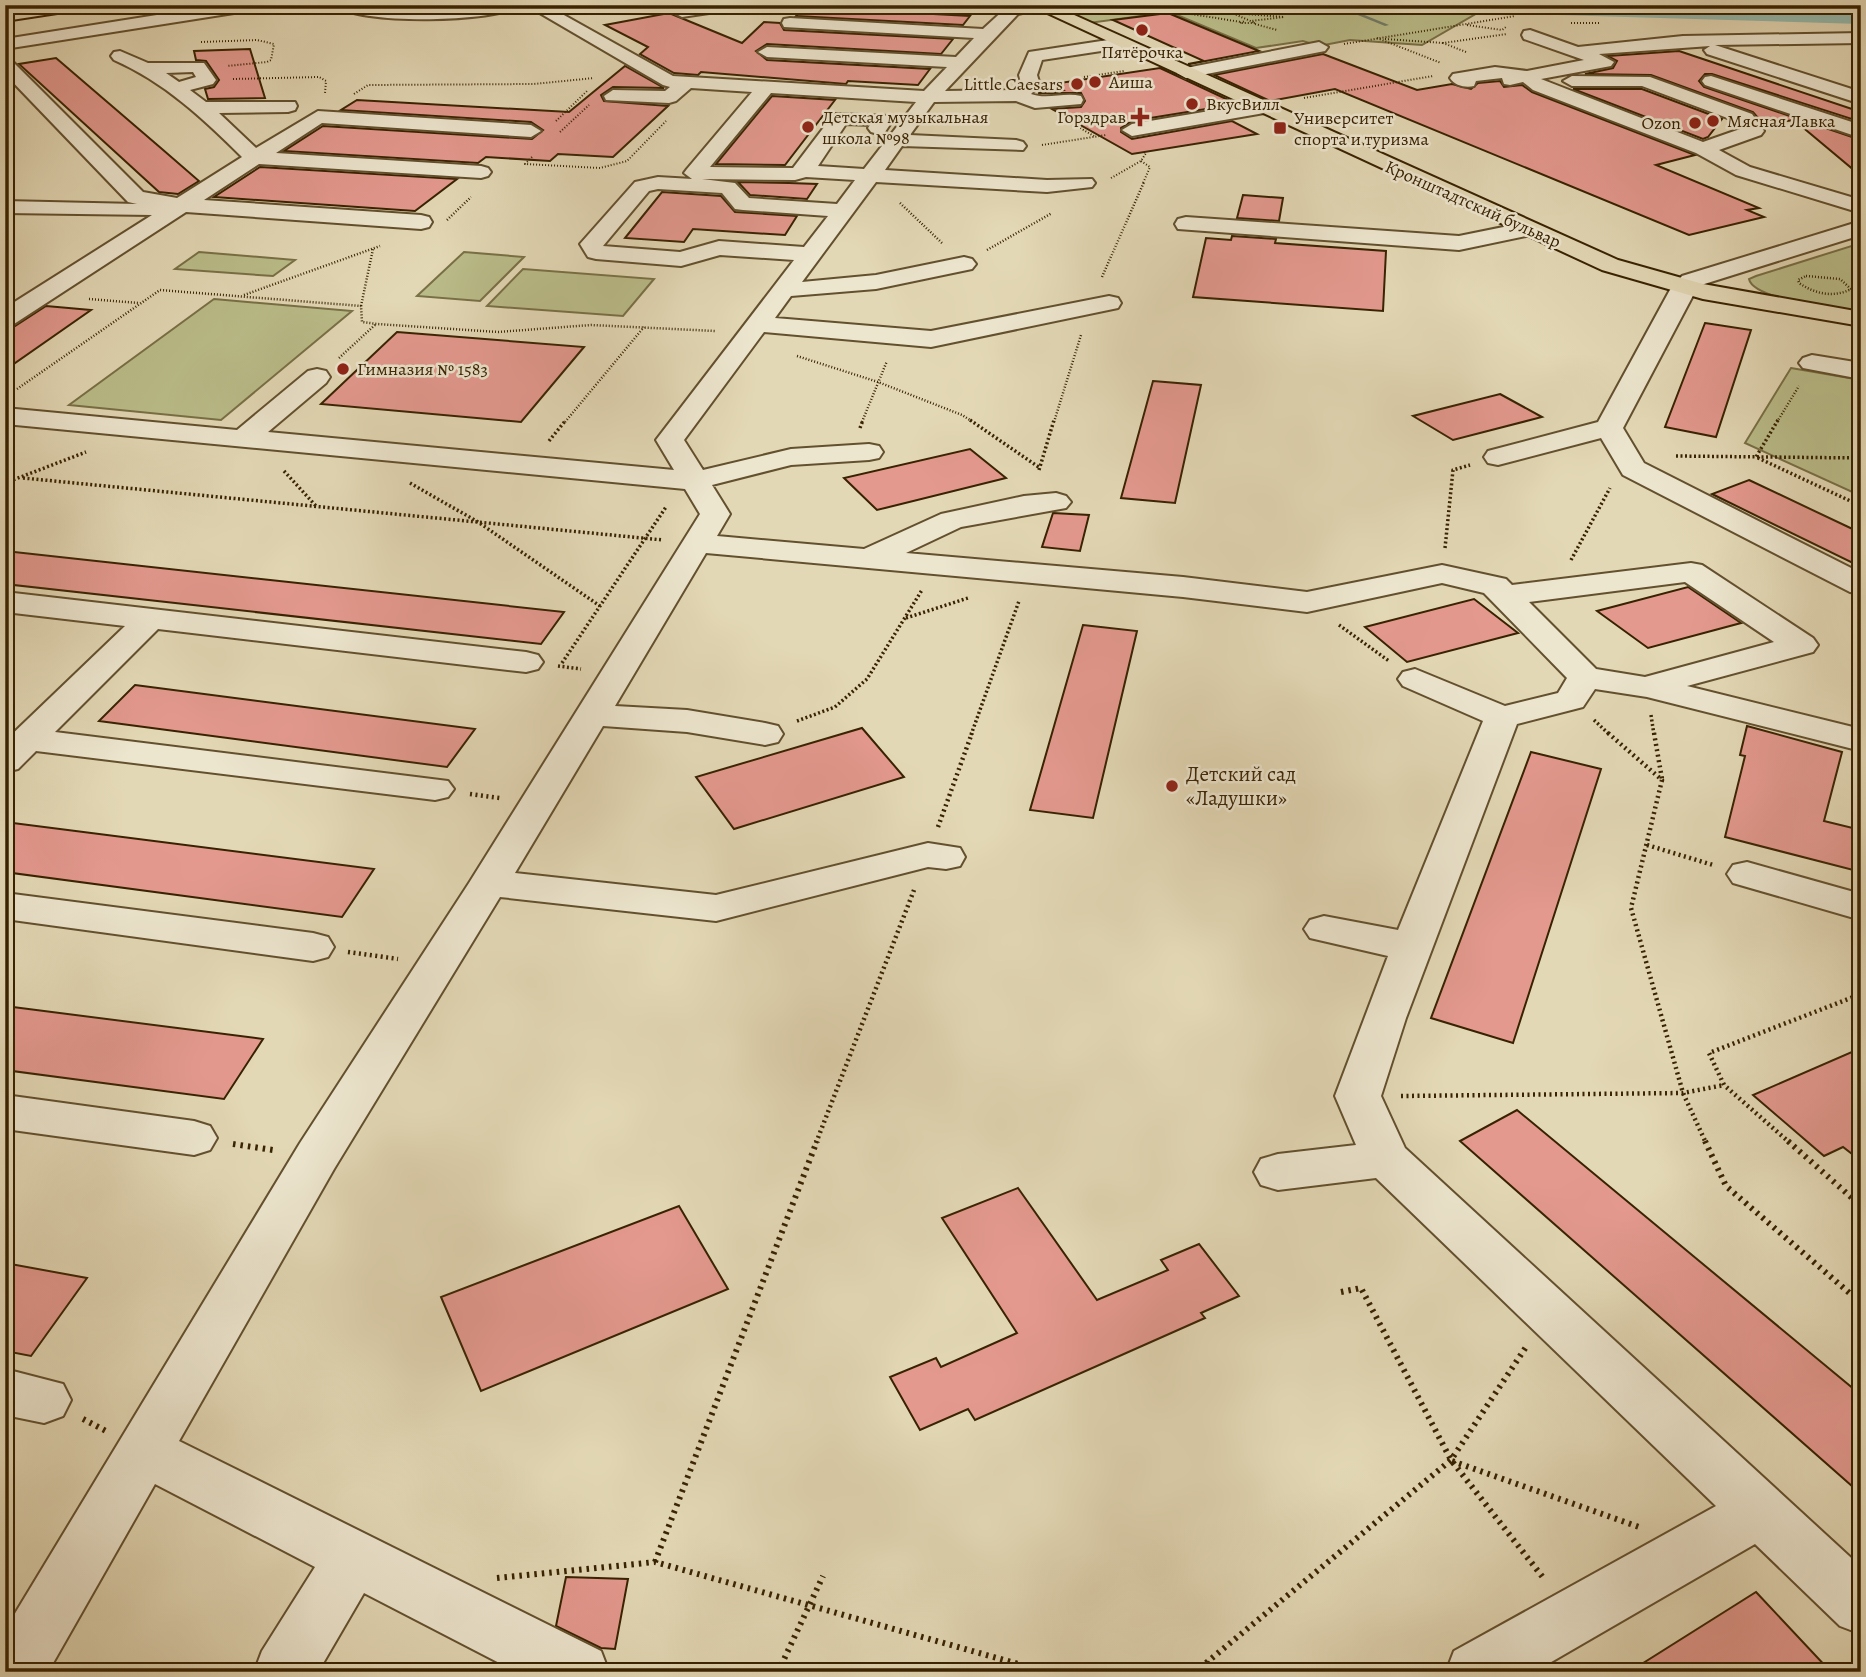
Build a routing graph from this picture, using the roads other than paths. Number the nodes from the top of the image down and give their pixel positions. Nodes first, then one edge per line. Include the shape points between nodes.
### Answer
1 (77, 5) edge
2 (253, 5) edge
3 (343, 5) edge
4 (512, 5) edge
5 (534, 5) edge
6 (667, 5) edge
7 (729, 5) edge
8 (1038, 5) edge
9 (33, 8) edge
10 (5, 16) edge
11 (790, 23) dead end
12 (987, 34) junction
13 (1523, 34) road end
14 (1861, 38) edge
15 (1793, 39) junction
16 (1682, 40) junction
17 (1121, 43) junction
18 (5, 44) edge
19 (1319, 47) road end
20 (767, 52) dead end
21 (1608, 54) junction
22 (1474, 55) road end
23 (120, 56) dead end
24 (1844, 57) dead end
25 (961, 63) junction
26 (5, 64) edge
27 (1662, 64) dead end
28 (145, 68) junction
29 (1186, 73) junction
30 (1689, 73) dead end
31 (1465, 76) road end
32 (1516, 77) junction
33 (1642, 78) dead end
34 (687, 82) junction
35 (28, 87) junction
36 (766, 87) junction
37 (174, 89) junction
38 (1025, 90) junction
39 (5, 91) edge
40 (613, 96) road end
41 (929, 97) junction
42 (1861, 98) edge
43 (1074, 100) dead end
44 (288, 106) dead end
45 (204, 108) junction
46 (1263, 108) junction
47 (1811, 127) dead end
48 (878, 128) dead end
49 (1132, 130) dead end
50 (531, 131) dead end
51 (1754, 131) junction
52 (1861, 132) edge
53 (895, 140) junction
54 (1016, 146) road end
55 (1711, 146) junction
56 (255, 158) junction
57 (804, 171) junction
58 (481, 172) dead end
59 (869, 175) junction
60 (1085, 183) dead end
61 (1861, 190) edge
62 (183, 205) junction
63 (5, 207) edge
64 (1861, 207) edge
65 (843, 211) junction
66 (421, 222) dead end
67 (1186, 224) dead end
68 (1861, 228) edge
69 (1528, 229) junction
70 (1764, 244) dead end
71 (1785, 253) junction
72 (811, 254) junction
73 (964, 264) dead end
74 (1683, 288) junction
75 (786, 289) junction
76 (1100, 304) road end
77 (5, 319) edge
78 (1861, 319) edge
79 (753, 333) junction
80 (1812, 363) road end
81 (1861, 371) edge
82 (317, 377) road end
83 (5, 416) edge
84 (1609, 428) junction
85 (243, 439) junction
86 (860, 452) road end
87 (1498, 457) road end
88 (695, 481) junction
89 (1056, 502) dead end
90 (696, 543) junction
91 (865, 560) junction
92 (1861, 585) edge
93 (1505, 596) junction
94 (5, 602) edge
95 (150, 618) junction
96 (526, 662) road end
97 (1415, 680) road end
98 (1646, 687) junction
99 (1578, 688) junction
100 (590, 715) junction
101 (1502, 717) junction
102 (765, 734) road end
103 (1861, 740) edge
104 (16, 750) edge
105 (435, 789) road end
106 (937, 856) road end
107 (1747, 874) road end
108 (489, 883) junction
109 (5, 906) edge
110 (1861, 907) edge
111 (1324, 929) dead end
112 (313, 947) road end
113 (1413, 947) junction
114 (5, 1112) edge
115 (194, 1138) road end
116 (1386, 1159) junction
117 (1278, 1172) dead end
118 (131, 1444) junction
119 (1760, 1511) junction
120 (354, 1556) junction
121 (1861, 1606) edge
122 (14, 1672) edge
123 (284, 1672) edge
124 (579, 1672) edge
125 (1476, 1672) edge

1 - 9 main road
2 - 18 street
3 - 4 street via 359,13 414,14
5 - 34 street via 669,81
6 - 7 street via 682,12
8 - 12 street via 1013,10
8 - 17 main road, Кронштадтский бульвар
9 - 10 main road
11 - 12 street
12 - 25 street
13 - 21 street via 1577,52
14 - 15 street
15 - 16 street
15 - 24 street
16 - 21 street
16 - 42 street
17 - 29 main road, Кронштадтский бульвар
17 - 38 street via 1035,56
19 - 29 street
20 - 25 street
21 - 27 street
21 - 32 street
21 - 33 street
22 - 32 street
23 - 28 street
25 - 41 street
26 - 35 street
28 - 37 street
28 - 37 street via 198,67 208,80
29 - 46 main road, Кронштадтский бульвар
30 - 52 street
31 - 32 street via 1459,78
32 - 51 street via 1644,82 1745,118
32 - 55 street
34 - 36 street
34 - 40 street via 669,97
35 - 39 street
35 - 62 street via 136,197
36 - 41 street
36 - 57 street via 694,173
37 - 45 street
38 - 41 street
38 - 43 street via 1035,102
41 - 53 street
44 - 45 street
45 - 56 street
46 - 49 street
46 - 69 main road, Кронштадтский бульвар
47 - 51 street
48 - 57 street via 883,120 841,118
50 - 56 street via 318,117
51 - 55 street
53 - 54 street
53 - 59 street
55 - 61 street
55 - 64 street via 1742,171
56 - 58 street
56 - 62 street
57 - 59 street
59 - 60 street via 1046,186
59 - 65 street
62 - 63 street via 137,210
62 - 66 street
62 - 77 street
65 - 72 street
65 - 72 street via 743,205 728,187 658,183 642,186 591,244 596,252 681,259 719,248
67 - 69 street via 1459,243
68 - 71 street
69 - 74 main road, Кронштадтский бульвар via 1610,265
70 - 71 street
71 - 74 street via 1706,275
72 - 75 street
73 - 75 street via 894,281
74 - 78 main road, Кронштадтский бульвар
74 - 84 street
75 - 79 street
76 - 79 street via 931,338
79 - 88 street via 670,440
80 - 81 street
82 - 85 street
83 - 85 street
84 - 87 street
84 - 92 street via 1633,469
85 - 88 street
86 - 88 street via 790,457
88 - 90 street via 715,514
89 - 91 street via 952,520
90 - 91 street
90 - 100 street
91 - 93 street via 1307,602 1442,574 1495,586
93 - 98 street via 1691,572 1801,645
93 - 99 street
94 - 95 street
95 - 96 street
95 - 104 street
97 - 101 street
98 - 99 street
98 - 103 street
99 - 101 street
100 - 102 street via 687,721
100 - 108 street
101 - 113 street
104 - 105 street
106 - 108 street via 716,908
107 - 110 street
108 - 118 street
109 - 112 street
111 - 113 street
113 - 116 street via 1358,1096
114 - 115 street
116 - 117 street
116 - 119 street
118 - 120 street
118 - 122 street
119 - 121 street
119 - 125 street
120 - 123 street
120 - 124 street

